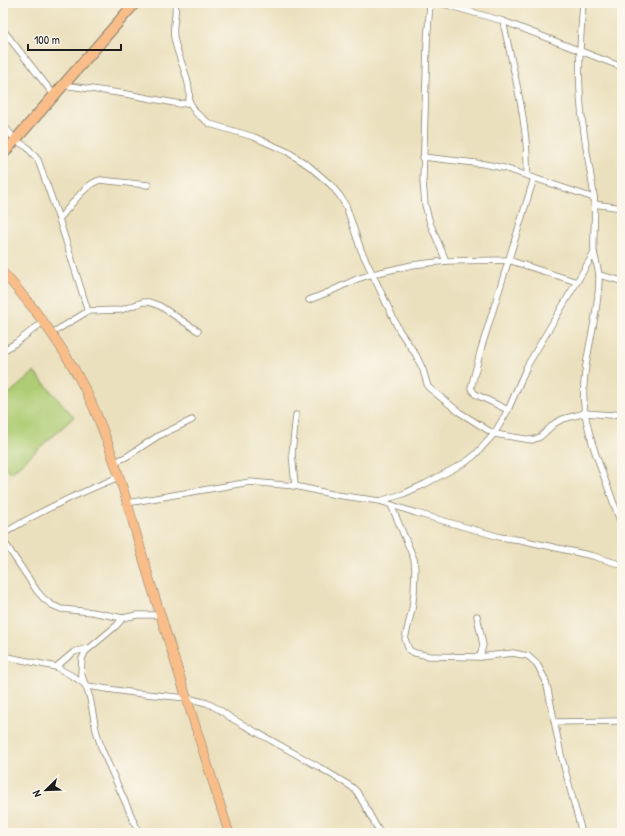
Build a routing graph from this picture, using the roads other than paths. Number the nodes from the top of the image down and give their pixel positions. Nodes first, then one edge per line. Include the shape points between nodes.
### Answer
1 (135, 3) edge
2 (175, 3) edge
3 (430, 3) edge
4 (440, 3) edge
5 (583, 3) edge
6 (503, 21) junction
7 (3, 30) edge
8 (580, 51) junction
9 (622, 67) edge
10 (63, 84) junction
11 (54, 94) junction
12 (189, 100) junction
13 (3, 124) edge
14 (15, 140) junction
15 (3, 154) edge
16 (423, 157) junction
17 (527, 175) junction
18 (534, 178) junction
19 (148, 185) dead end
20 (594, 201) junction
21 (622, 208) edge
22 (59, 219) junction
23 (594, 253) junction
24 (508, 260) junction
25 (446, 261) junction
26 (3, 273) edge
27 (373, 274) junction
28 (599, 276) junction
29 (622, 281) edge
30 (577, 282) junction
31 (309, 300) dead end
32 (87, 310) junction
33 (43, 322) junction
34 (198, 331) dead end
35 (52, 333) junction
36 (3, 351) edge
37 (508, 410) junction
38 (622, 413) edge
39 (585, 414) junction
40 (296, 415) dead end
41 (192, 420) dead end
42 (494, 434) junction
43 (115, 462) junction
44 (120, 477) junction
45 (295, 486) junction
46 (380, 501) junction
47 (127, 503) junction
48 (391, 505) junction
49 (622, 527) edge
50 (3, 534) edge
51 (3, 540) edge
52 (622, 565) edge
53 (161, 615) junction
54 (477, 616) dead end
55 (124, 618) junction
56 (89, 648) junction
57 (3, 656) edge
58 (480, 657) junction
59 (56, 667) junction
60 (86, 686) junction
61 (187, 698) junction
62 (622, 721) edge
63 (555, 722) junction
64 (139, 833) edge
65 (229, 833) edge
66 (380, 833) edge
67 (582, 833) edge

1 - 10 highway
2 - 12 street via 174,35 188,84
3 - 16 street
4 - 6 street
5 - 8 street
6 - 8 street
6 - 17 street via 527,147
7 - 11 street
8 - 9 street
8 - 20 street via 583,132
10 - 11 highway
10 - 12 street via 180,104
11 - 14 highway
12 - 27 street via 196,113 210,124 254,137 288,152 330,184 346,206 361,250
13 - 14 street
14 - 15 highway
14 - 22 street via 27,147 38,160
16 - 17 street via 484,164
16 - 25 street via 425,205
17 - 18 street
18 - 20 street
18 - 24 street
19 - 22 street via 95,181
20 - 21 street
20 - 23 street
22 - 32 street
23 - 28 street
23 - 30 street
24 - 25 street
24 - 30 street
24 - 37 street via 471,388 475,394
25 - 27 street via 412,265
26 - 33 main road
27 - 31 street
27 - 42 street via 399,330 416,355 428,388
28 - 29 street
28 - 39 street via 595,320 584,377
30 - 37 street via 528,366
32 - 34 street via 121,310 149,302 160,306
32 - 35 street
33 - 35 main road
33 - 36 street
35 - 43 main road via 86,391
37 - 42 street
38 - 39 street
39 - 42 street via 555,423 537,439
39 - 49 street via 595,454
40 - 45 street via 292,453
41 - 43 street via 158,436
42 - 46 street via 466,462 403,494
43 - 44 main road
44 - 47 main road
44 - 50 street via 41,512
45 - 46 street
45 - 47 street via 250,482
46 - 48 street
47 - 53 main road
48 - 52 street via 500,537 593,556
48 - 58 street via 414,560 414,593 405,639 409,650 428,656
51 - 55 street via 37,591 52,605 61,609
53 - 55 street
53 - 61 main road
54 - 58 street via 483,645
55 - 56 street
56 - 59 street via 74,652
56 - 60 street via 80,666
57 - 59 street
58 - 63 street via 513,653 528,656 537,664 545,679
59 - 60 street
60 - 61 street
60 - 64 street via 102,750
61 - 65 main road
61 - 66 street via 214,706 352,787 358,792
62 - 63 street
63 - 67 street

